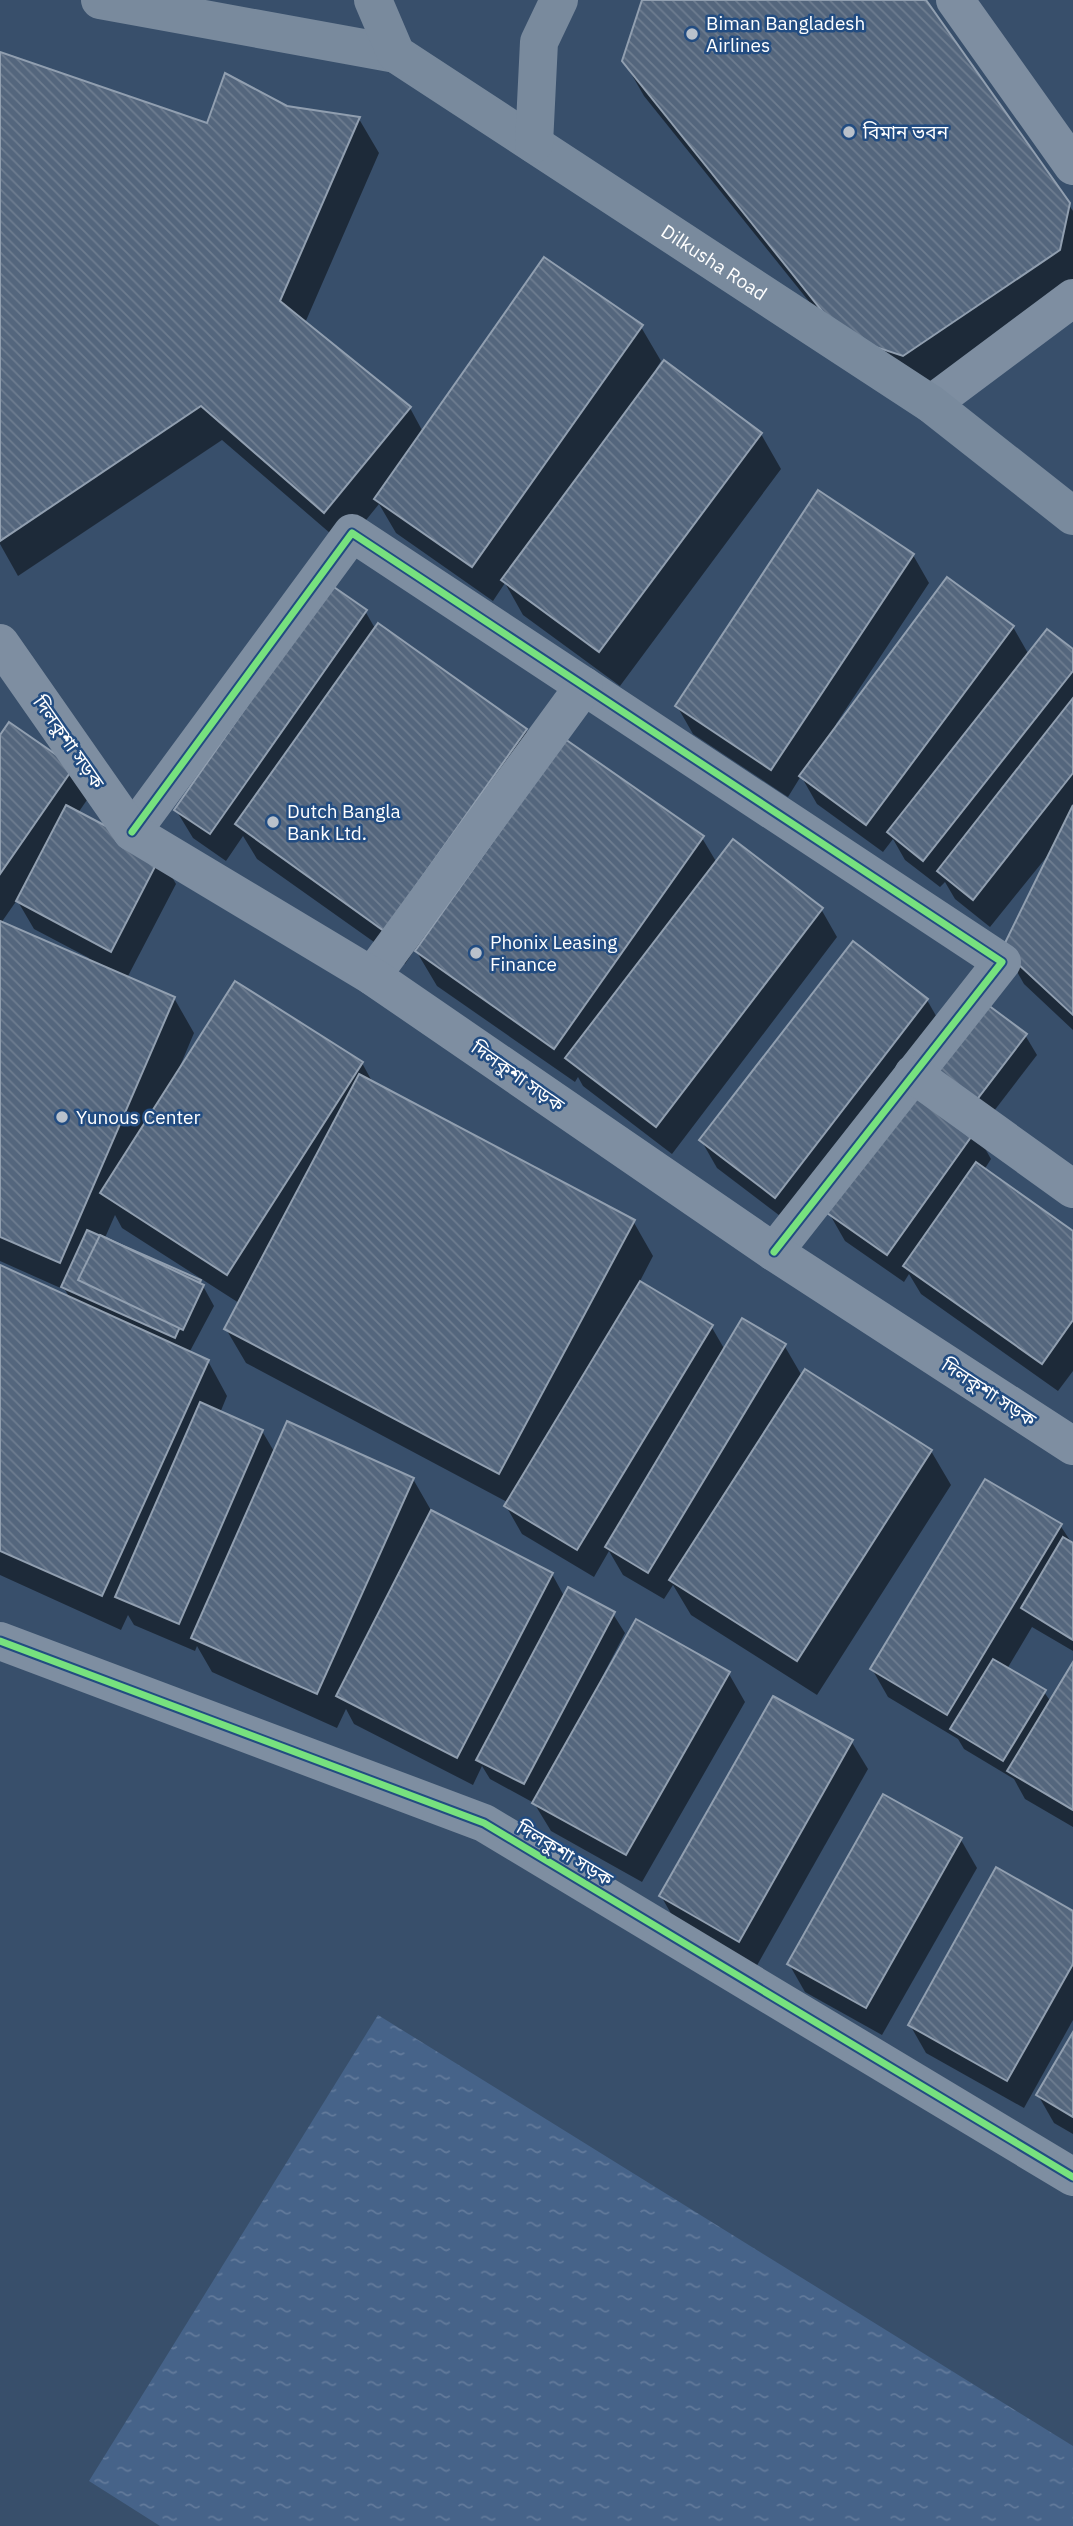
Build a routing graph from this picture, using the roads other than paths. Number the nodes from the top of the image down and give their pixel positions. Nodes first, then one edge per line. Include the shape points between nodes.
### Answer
1 (100, 0) edge
2 (373, 0) edge
3 (559, 0) edge
4 (954, 0) edge
5 (396, 54) junction
6 (534, 144) junction
7 (1073, 166) edge
8 (1073, 298) edge
9 (931, 404) junction
10 (1073, 516) edge
11 (4, 660) edge
12 (583, 686) junction
13 (132, 832) junction
14 (372, 976) junction
15 (913, 1074) junction
16 (1073, 1189) edge
17 (774, 1252) junction
18 (1073, 1446) edge
19 (0, 1641) edge
20 (1073, 2177) edge

1 - 5 main road
2 - 5 main road
3 - 6 main road via 540,42
4 - 7 street
5 - 6 main road, Dilkusha Road
6 - 9 main road, Dilkusha Road
8 - 9 street
9 - 10 main road, Dilkusha Road
11 - 13 street, দিলকুশা সড়ক
12 - 13 street via 352,533
12 - 14 street
12 - 15 street via 1002,962
13 - 14 street, দিলকুশা সড়ক
14 - 17 street, দিলকুশা সড়ক
15 - 16 street
15 - 17 street
17 - 18 street, দিলকুশা সড়ক
19 - 20 street, দিলকুশা সড়ক via 484,1823

